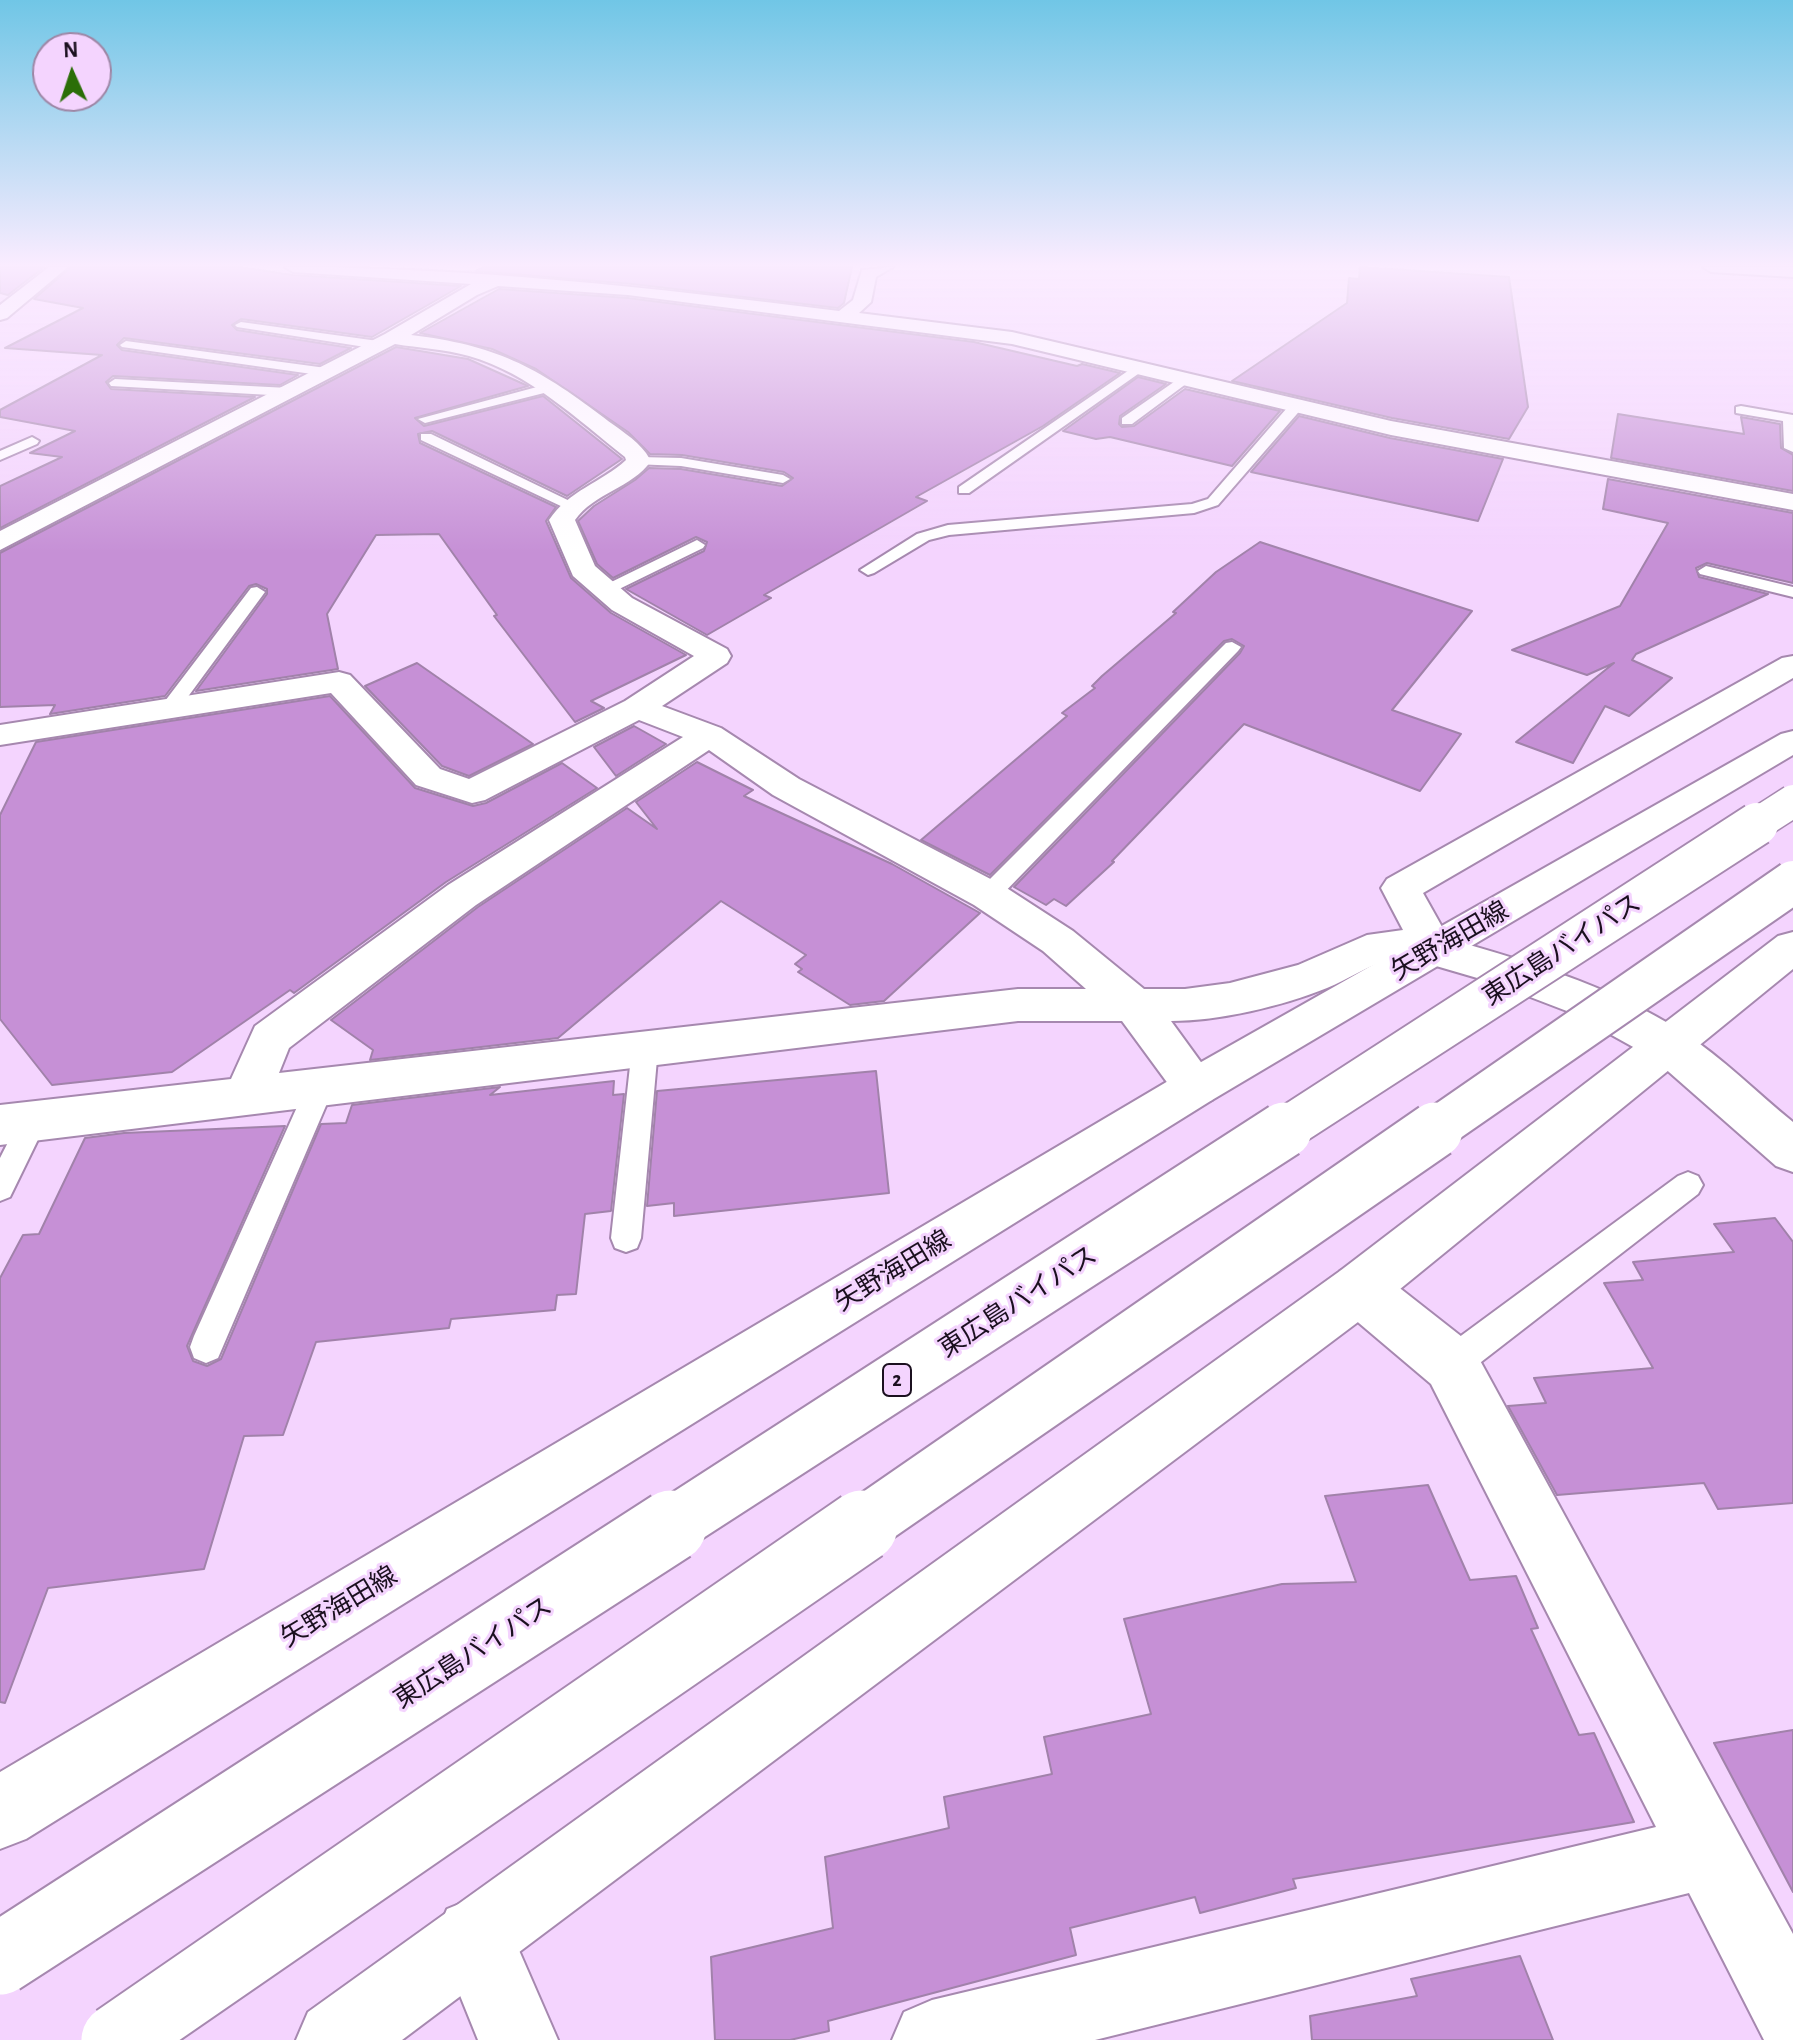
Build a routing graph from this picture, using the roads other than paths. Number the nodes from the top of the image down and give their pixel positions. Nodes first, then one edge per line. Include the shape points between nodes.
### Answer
1 (253, 362) edge
2 (345, 362) edge
3 (503, 362) edge
4 (1120, 362) edge
5 (1142, 367) junction
6 (326, 372) junction
7 (1188, 378) junction
8 (115, 383) dead end
9 (548, 388) junction
10 (288, 392) junction
11 (1298, 404) junction
12 (1741, 410) dead end
13 (425, 419) dead end
14 (1791, 419) edge
15 (1127, 421) dead end
16 (426, 437) dead end
17 (32, 441) dead end
18 (1791, 448) edge
19 (0, 456) edge
20 (639, 461) junction
21 (783, 479) dead end
22 (964, 490) dead end
23 (1793, 502) edge
24 (570, 505) junction
25 (0, 542) edge
26 (697, 545) dead end
27 (868, 570) dead end
28 (1706, 571) dead end
29 (605, 589) junction
30 (257, 592) dead end
31 (1793, 592) edge
32 (1232, 647) dead end
33 (1793, 665) edge
34 (637, 708) junction
35 (169, 709) junction
36 (0, 735) edge
37 (709, 735) junction
38 (1793, 741) edge
39 (1793, 801) edge
40 (1793, 882) edge
41 (988, 895) junction
42 (1793, 947) edge
43 (1434, 950) junction
44 (1133, 1004) junction
45 (1669, 1046) junction
46 (645, 1048) junction
47 (320, 1087) junction
48 (1196, 1087) junction
49 (247, 1095) junction
50 (16, 1123) edge
51 (1793, 1151) edge
52 (1688, 1185) dead end
53 (0, 1188) edge
54 (626, 1238) dead end
55 (1359, 1289) junction
56 (206, 1347) dead end
57 (1451, 1364) junction
58 (0, 1813) edge
59 (1708, 1851) junction
60 (474, 1936) junction
61 (0, 1959) edge
62 (1793, 2014) edge
63 (117, 2040) edge
64 (336, 2040) edge
65 (518, 2040) edge
66 (932, 2040) edge

1 - 6 lane
2 - 6 main road
3 - 9 main road
4 - 5 main road
5 - 7 main road
5 - 22 lane
6 - 10 main road
7 - 11 main road
7 - 15 lane
8 - 10 lane
9 - 13 lane
9 - 20 main road
10 - 25 main road
11 - 23 main road via 1391,428
11 - 27 lane via 1213,502 948,530 923,537
12 - 14 lane
14 - 18 lane
16 - 24 lane
17 - 19 lane
20 - 21 lane via 681,462
20 - 24 main road via 626,476
24 - 29 main road via 562,520 583,570
26 - 29 lane
28 - 31 lane
29 - 34 main road via 622,604 716,656
30 - 35 lane
32 - 41 lane
33 - 43 main road via 1401,888
34 - 35 main road via 472,792 428,777 339,682
34 - 37 main road
35 - 36 main road
37 - 41 main road via 786,787
37 - 49 main road via 462,895 271,1038
38 - 43 main road, 矢野海田線
39 - 61 main road, 東広島バイパス / 2, bridge
40 - 63 main road, bridge
41 - 44 main road via 1058,941
42 - 45 main road
43 - 44 main road via 1382,946 1272,990 1185,1005
43 - 45 main road via 1587,1001
43 - 48 main road, 矢野海田線
44 - 46 main road via 1018,1005
44 - 48 main road
45 - 51 main road
45 - 55 main road
46 - 47 main road
46 - 54 lane
47 - 49 main road
47 - 56 lane
48 - 58 main road, 矢野海田線
49 - 50 main road
50 - 53 lane
52 - 57 lane
55 - 57 main road
55 - 60 main road
57 - 59 main road
59 - 62 main road
59 - 66 main road
60 - 64 main road
60 - 65 main road

